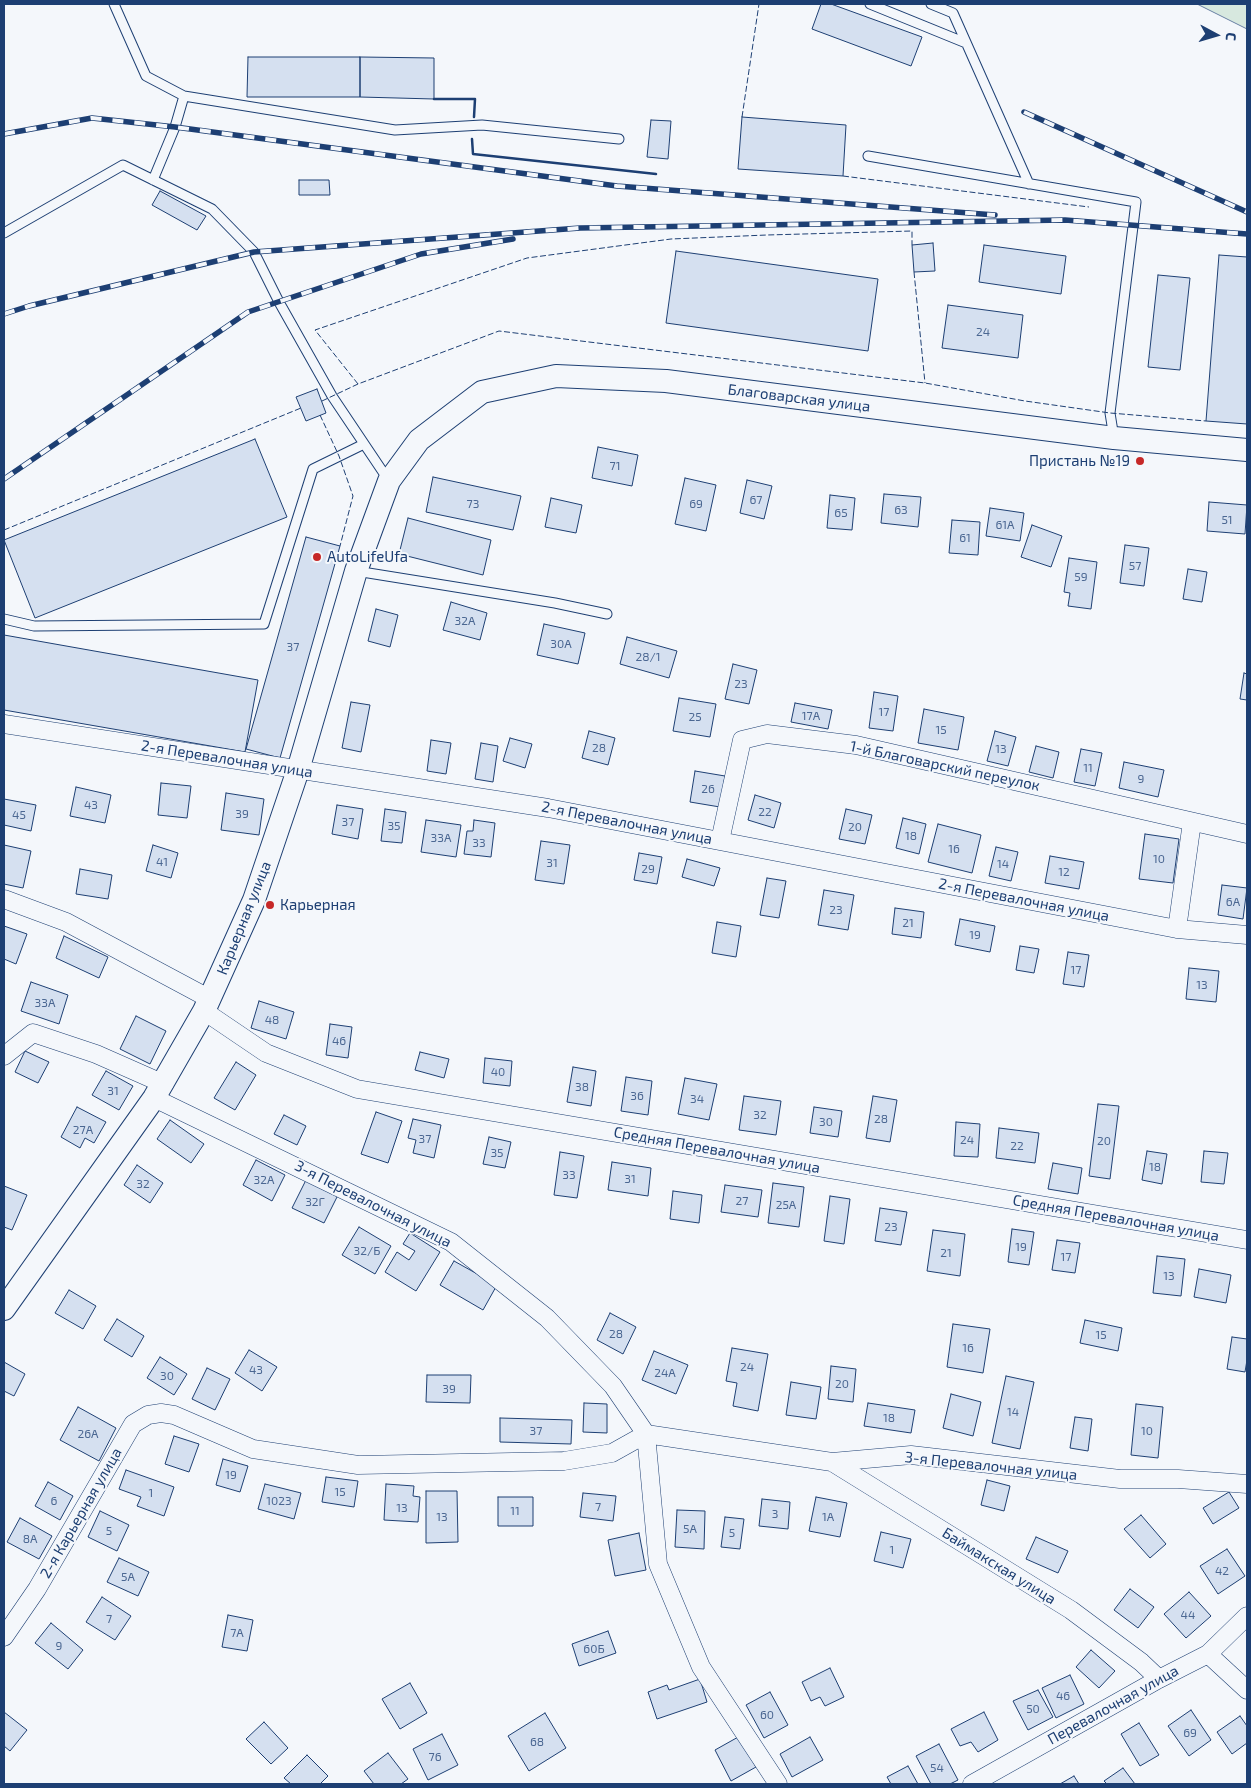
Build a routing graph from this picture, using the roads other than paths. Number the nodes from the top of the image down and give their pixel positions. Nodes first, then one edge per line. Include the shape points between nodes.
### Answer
1 (114, 4) edge
2 (870, 4) edge
3 (931, 4) edge
4 (966, 42) junction
5 (184, 96) junction
6 (619, 139) dead end
7 (868, 156) dead end
8 (153, 180) junction
9 (1029, 184) junction
10 (4, 234) edge
11 (1114, 438) junction
12 (364, 444) junction
13 (1247, 450) edge
14 (389, 481) junction
15 (356, 571) junction
16 (607, 614) dead end
17 (4, 619) edge
18 (4, 724) edge
19 (298, 770) junction
20 (1192, 822) junction
21 (1247, 834) edge
22 (720, 841) junction
23 (4, 899) edge
24 (1177, 929) junction
25 (1247, 935) edge
26 (207, 1005) junction
27 (4, 1056) edge
28 (159, 1091) junction
29 (1247, 1240) edge
30 (4, 1309) edge
31 (646, 1434) junction
32 (832, 1462) junction
33 (1247, 1484) edge
34 (1247, 1616) edge
35 (4, 1638) edge
36 (1208, 1654) junction
37 (1159, 1679) junction
38 (1247, 1690) edge
39 (778, 1784) edge
40 (972, 1784) edge

1 - 5 lane via 146,76
2 - 4 lane
3 - 4 lane via 953,13
4 - 9 lane
5 - 6 lane via 395,130 482,125
5 - 8 lane
7 - 9 lane
8 - 10 lane via 123,165
8 - 12 lane via 212,209 254,252 332,396
9 - 11 lane via 1136,202 1110,413
11 - 13 street, Благоварская улица
11 - 14 street, Благоварская улица via 666,381 556,376 482,392 419,440
12 - 14 lane
12 - 17 lane via 313,469 264,624 34,626
14 - 15 street, Карьерная улица
15 - 16 lane
15 - 19 street, Карьерная улица
18 - 19 street, 2-я Перевалочная улица
19 - 22 street, 2-я Перевалочная улица via 548,808
19 - 26 street, Карьерная улица via 254,900
20 - 21 street, 1-й Благоварский переулок
20 - 22 street, 1-й Благоварский переулок via 949,765 856,746 767,734 742,740
20 - 24 street
22 - 24 street, 2-я Перевалочная улица
23 - 26 street, Средняя Перевалочная улица via 66,922
24 - 25 street, 2-я Перевалочная улица
26 - 28 street, Карьерная улица
26 - 29 street, Средняя Перевалочная улица via 266,1053 357,1089
27 - 28 street, 3-я Перевалочная улица via 33,1033 96,1054
28 - 30 street, Карьерная улица
28 - 31 street, 3-я Перевалочная улица via 451,1242 547,1318 614,1386
31 - 32 street, 3-я Перевалочная улица
31 - 35 street, 2-я Карьерная улица via 612,1453 564,1461 358,1465 253,1450 174,1415 148,1415 133,1424
31 - 39 street via 658,1564 701,1667
32 - 33 street, 3-я Перевалочная улица via 911,1455 1120,1479
32 - 37 street, Баймакская улица via 1071,1610
34 - 36 street, Перевалочная улица
36 - 37 street, Перевалочная улица
36 - 38 street
37 - 40 street, Перевалочная улица

